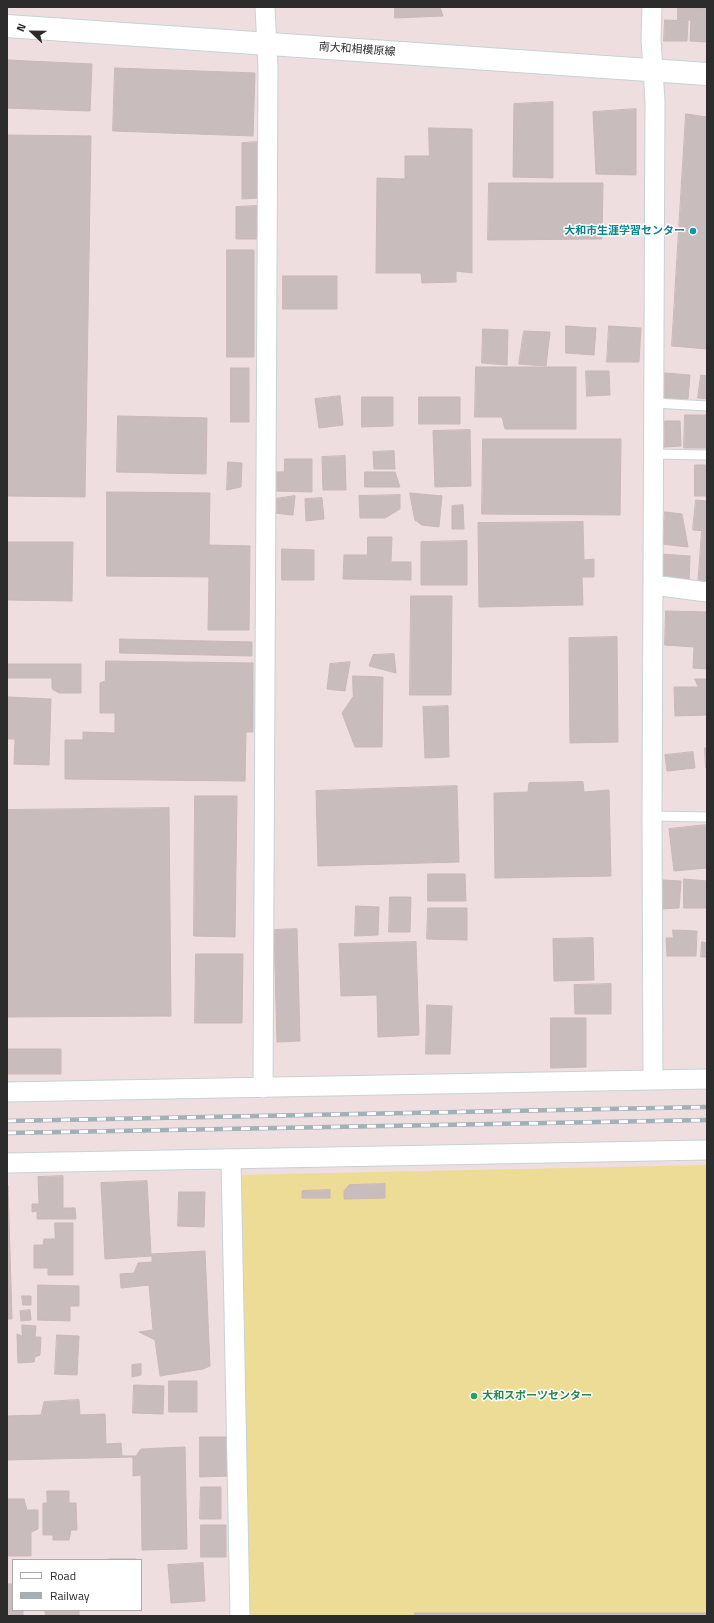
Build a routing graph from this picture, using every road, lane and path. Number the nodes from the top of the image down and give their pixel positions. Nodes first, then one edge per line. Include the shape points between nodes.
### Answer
1 (264, 7) edge
2 (652, 7) edge
3 (7, 26) edge
4 (266, 44) junction
5 (653, 70) junction
6 (707, 74) edge
7 (654, 403) junction
8 (707, 406) edge
9 (654, 454) junction
10 (707, 455) edge
11 (653, 585) junction
12 (707, 592) edge
13 (652, 816) junction
14 (707, 817) edge
15 (707, 1079) edge
16 (653, 1080) junction
17 (263, 1088) junction
18 (7, 1092) edge
19 (707, 1150) edge
20 (231, 1159) junction
21 (7, 1163) edge
22 (240, 1616) edge

1 - 4 street
2 - 5 street
3 - 4 street, 南大和相模原線
4 - 5 street, 南大和相模原線
4 - 17 street
5 - 6 street, 南大和相模原線
5 - 7 street
7 - 8 lane
7 - 9 street
9 - 10 lane
9 - 11 street
11 - 12 street
11 - 13 street
13 - 14 lane
13 - 16 street
15 - 16 street
16 - 17 street
17 - 18 street
19 - 20 street
20 - 21 street
20 - 22 street

